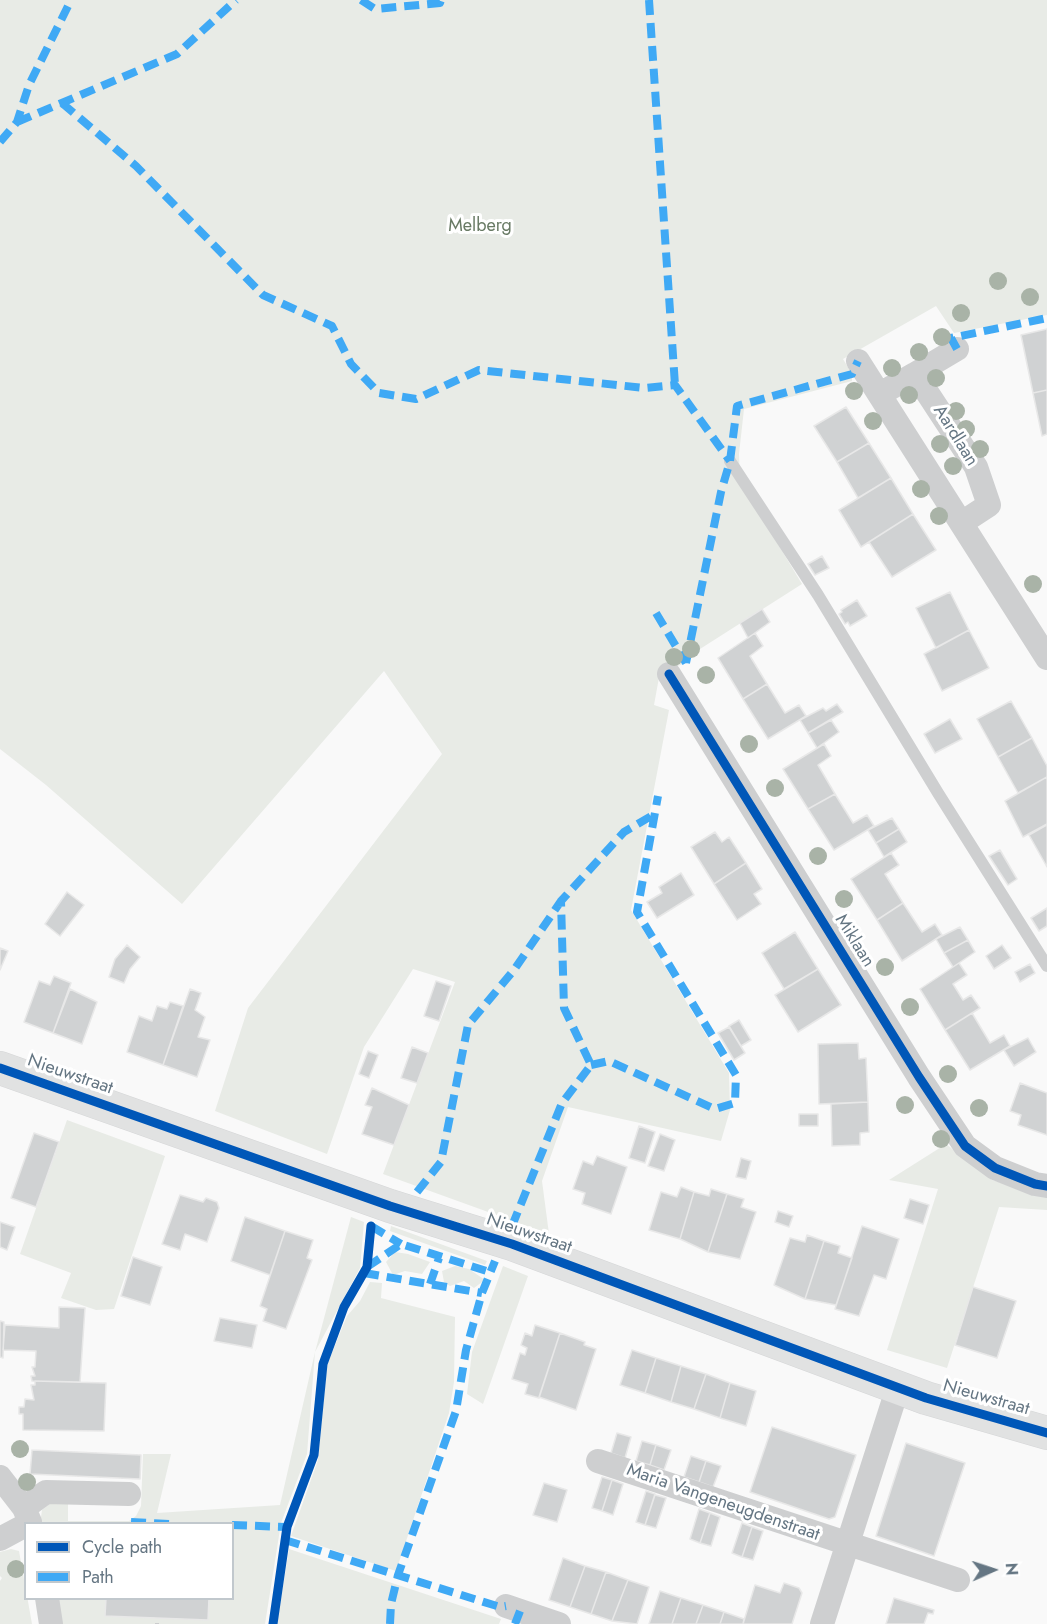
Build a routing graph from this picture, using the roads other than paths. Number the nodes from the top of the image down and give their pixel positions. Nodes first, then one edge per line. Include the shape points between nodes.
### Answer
1 (957, 349) dead end
2 (858, 361) dead end
3 (915, 374) junction
4 (880, 394) junction
5 (730, 461) dead end
6 (963, 522) junction
7 (1047, 658) edge
8 (669, 674) dead end
9 (1047, 966) edge
10 (0, 1068) edge
11 (1047, 1185) edge
12 (898, 1388) junction
13 (1047, 1433) edge
14 (598, 1461) dead end
15 (0, 1477) edge
16 (129, 1494) dead end
17 (28, 1521) edge
18 (24, 1524) edge
19 (0, 1539) edge
20 (847, 1544) junction
21 (958, 1580) dead end
22 (47, 1600) edge
23 (506, 1606) dead end
24 (51, 1624) edge
25 (559, 1624) edge
26 (822, 1624) edge

1 - 3 street
2 - 4 street
3 - 4 street
3 - 6 street, Aardlaan via 976,467 989,506
4 - 6 street
5 - 9 lane via 818,595
6 - 7 street
8 - 11 street, Miklaan via 964,1146 995,1168
10 - 12 street, Nieuwstraat via 390,1206 512,1244
12 - 13 street, Nieuwstraat
12 - 20 street
14 - 20 street, Maria Vangeneugdenstraat
15 - 17 street
16 - 17 street via 46,1492
18 - 19 street
20 - 21 street, Maria Vangeneugdenstraat
20 - 26 street
22 - 24 street
23 - 25 street

